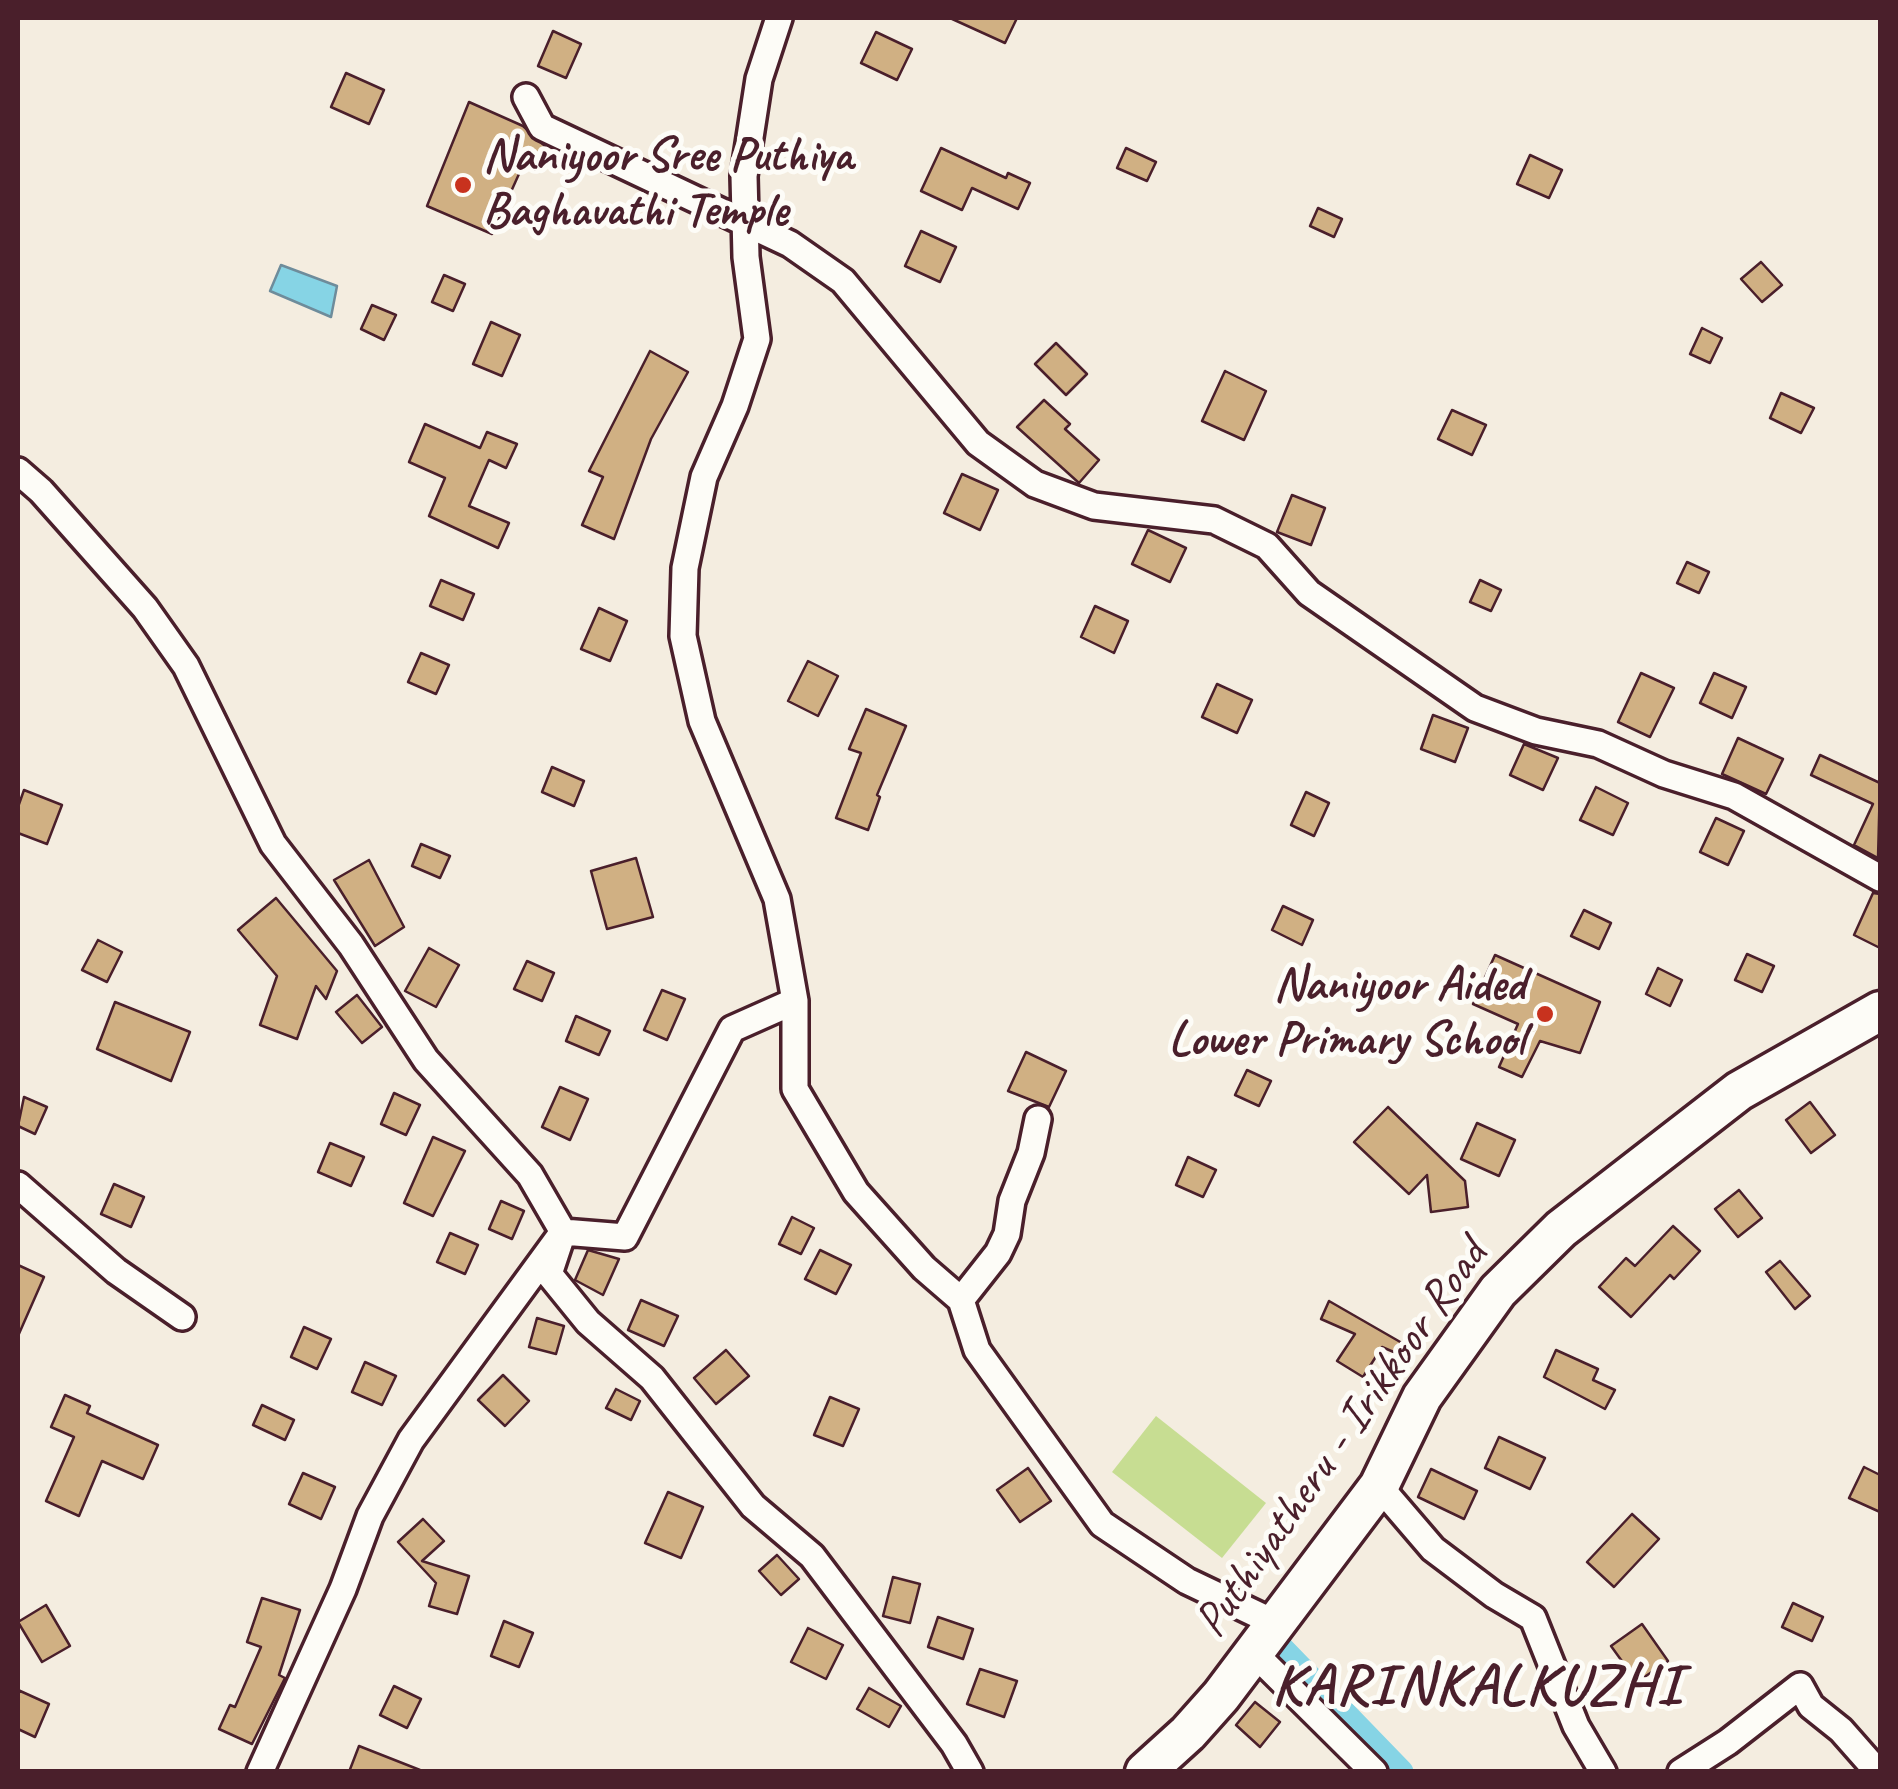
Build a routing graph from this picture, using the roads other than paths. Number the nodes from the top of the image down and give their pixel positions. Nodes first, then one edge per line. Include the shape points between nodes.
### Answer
1 (779, 18) edge
2 (526, 96) dead end
3 (745, 226) junction
4 (18, 471) edge
5 (1880, 878) edge
6 (795, 1001) junction
7 (1880, 1011) edge
8 (1038, 1119) dead end
9 (18, 1184) edge
10 (563, 1232) junction
11 (960, 1300) junction
12 (182, 1317) dead end
13 (1379, 1486) junction
14 (1264, 1637) junction
15 (260, 1772) edge
16 (970, 1772) edge
17 (1144, 1772) edge
18 (1374, 1772) edge
19 (1603, 1772) edge
20 (1681, 1772) edge
21 (1878, 1772) edge

1 - 3 street via 756,98 744,176
2 - 3 street via 542,127 671,184
3 - 5 street via 790,244 843,281 978,443 1034,484 1094,506 1214,520 1267,546 1310,593 1475,708 1598,744 1734,796
3 - 6 street via 757,339 704,478 685,568 683,636 702,721 777,899
4 - 10 street via 132,593 186,666 273,844 351,945 426,1060 530,1175
6 - 10 street via 732,1030 625,1238
6 - 11 street via 796,1088 856,1192
7 - 13 main road, Puthiyatheru - Irikkoor Road via 1739,1091 1561,1228 1498,1291 1458,1345 1422,1397
8 - 11 street via 1006,1234
9 - 12 street via 116,1271
10 - 15 street via 411,1440 370,1516
10 - 16 street via 549,1274 588,1322 652,1378 753,1506 812,1556
11 - 14 street via 977,1350 1102,1524
13 - 14 main road, Puthiyatheru - Irikkoor Road
13 - 19 street via 1434,1549 1534,1618 1576,1726
14 - 17 main road, Puthiyatheru - Irikkoor Road via 1188,1733
14 - 18 street
20 - 21 street via 1800,1686 1811,1706

